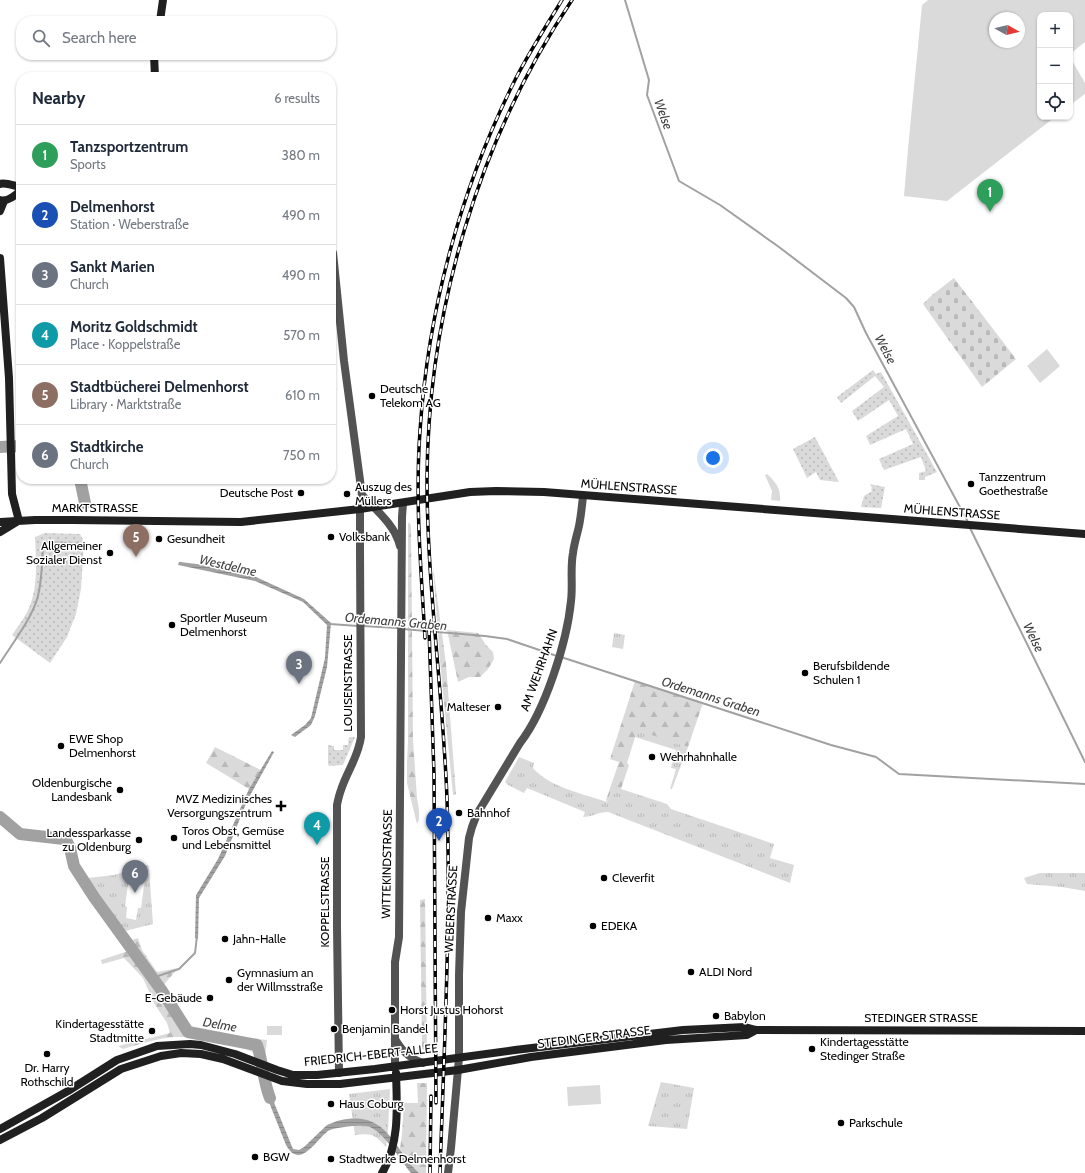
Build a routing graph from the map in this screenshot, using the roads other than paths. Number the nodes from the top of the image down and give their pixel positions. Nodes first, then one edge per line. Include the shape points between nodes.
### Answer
1 (163, 0) edge
2 (161, 16) edge
3 (154, 60) edge
4 (155, 72) edge
5 (0, 184) edge
6 (11, 186) junction
7 (16, 187) edge
8 (16, 192) edge
9 (12, 196) junction
10 (2, 200) edge
11 (0, 211) edge
12 (0, 258) edge
13 (336, 282) edge
14 (362, 495) junction
15 (583, 496) junction
16 (403, 503) junction
17 (374, 507) junction
18 (360, 509) junction
19 (19, 521) junction
20 (172, 521) joint
21 (0, 522) edge
22 (0, 532) edge
23 (1085, 534) edge
24 (402, 552) junction
25 (355, 760) joint
26 (510, 760) joint
27 (1085, 1031) edge
28 (726, 1032) junction
29 (395, 1039) junction
30 (459, 1058) junction
31 (423, 1063) junction
32 (395, 1066) junction
33 (458, 1070) junction
34 (338, 1073) junction
35 (396, 1078) junction
36 (0, 1129) edge
37 (0, 1140) edge
38 (382, 1173) edge
39 (448, 1173) edge

1 - 2 main road
3 - 4 main road
5 - 6 main road
6 - 7 main road
6 - 9 main road
8 - 9 main road
9 - 10 main road via 8,200
10 - 11 main road
12 - 19 main road via 6,335 12,494
13 - 14 street, LOUISENSTRASSE
14 - 17 street, WITTEKINDSTRASSE
14 - 18 street, LOUISENSTRASSE
15 - 16 main road, MÜHLENSTRASSE via 496,490
15 - 23 main road, MÜHLENSTRASSE
15 - 26 street, AM WEHRHAHN via 573,551 568,626 546,694 527,734
16 - 17 main road, MÜHLENSTRASSE
16 - 24 street, WITTEKINDSTRASSE
17 - 18 main road, MÜHLENSTRASSE
17 - 24 street, WITTEKINDSTRASSE via 393,530
18 - 20 main road, MÜHLENSTRASSE via 241,522
18 - 25 street, LOUISENSTRASSE via 361,737
19 - 20 main road, MARKTSTRASSE
19 - 21 main road, MARKTSTRASSE
19 - 22 main road
24 - 29 street, WITTEKINDSTRASSE via 399,940 395,962
25 - 34 street, KOPPELSTRASSE via 337,805
26 - 30 street, WEBERSTRASSE via 477,814 469,838 461,912
27 - 28 main road, STEDINGER STRASSE via 756,1030 745,1027
28 - 30 main road, STEDINGER STRASSE via 683,1030
28 - 33 main road, STEDINGER STRASSE via 546,1055
29 - 31 street via 405,1053
29 - 32 street, WITTEKINDSTRASSE
30 - 31 main road, FRIEDRICH-EBERT-ALLEE
30 - 33 street, WEBERSTRASSE
31 - 32 main road, FRIEDRICH-EBERT-ALLEE
32 - 34 main road, FRIEDRICH-EBERT-ALLEE
32 - 35 main road, WITTEKINDSTRASSE
33 - 35 main road, FRIEDRICH-EBERT-ALLEE
33 - 39 street, WEBERSTRASSE
34 - 36 main road, FRIEDRICH-EBERT-ALLEE via 293,1075 227,1051 201,1045 157,1046 117,1060
35 - 37 main road, FRIEDRICH-EBERT-ALLEE via 328,1085 289,1082 205,1054 181,1053 161,1056 122,1069
35 - 38 main road, WITTEKINDSTRASSE via 397,1110 394,1138 391,1154

